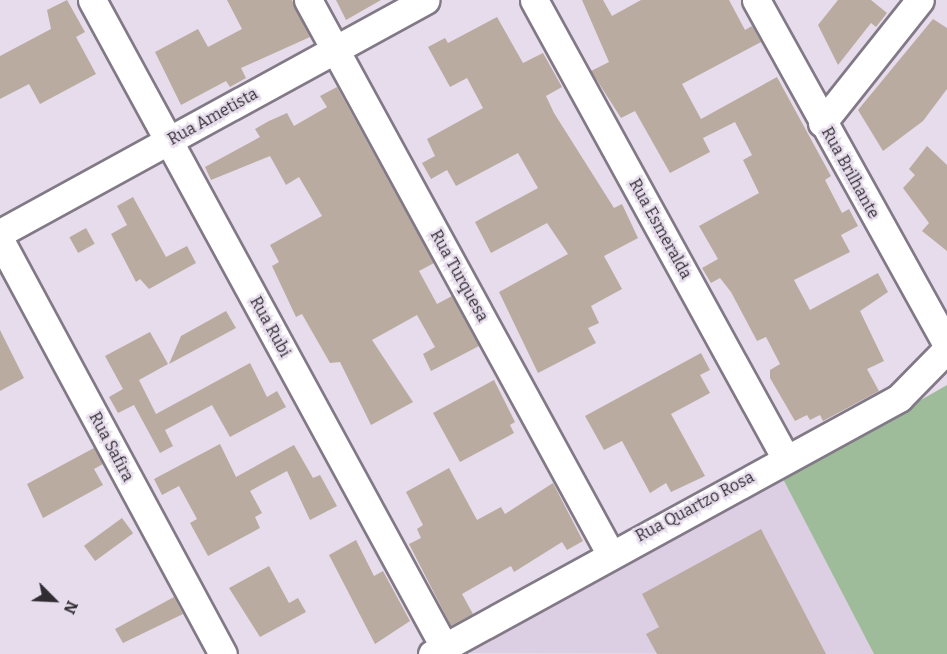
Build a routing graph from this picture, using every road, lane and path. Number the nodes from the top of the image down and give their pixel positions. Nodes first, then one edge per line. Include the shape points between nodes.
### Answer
1 (92, 0) edge
2 (308, 0) edge
3 (425, 0) edge
4 (534, 0) edge
5 (756, 0) edge
6 (920, 0) edge
7 (335, 50) junction
8 (822, 123) junction
9 (169, 142) junction
10 (0, 233) edge
11 (0, 240) edge
12 (947, 347) edge
13 (786, 459) junction
14 (610, 553) junction
15 (442, 652) edge
16 (223, 654) edge

1 - 9 street, Rua Rubi
2 - 7 street, Rua Turquesa
3 - 7 street, Rua Ametista
4 - 13 street, Rua Esmeralda
5 - 8 street, Rua Brilhante
6 - 8 street
7 - 9 street, Rua Ametista
7 - 14 street, Rua Turquesa
8 - 12 street, Rua Brilhante
9 - 10 street, Rua Ametista
9 - 15 street, Rua Rubi
11 - 16 street, Rua Safira
12 - 13 street, Rua Quartzo Rosa via 898,398
13 - 14 street, Rua Quartzo Rosa
14 - 15 street, Rua Quartzo Rosa

